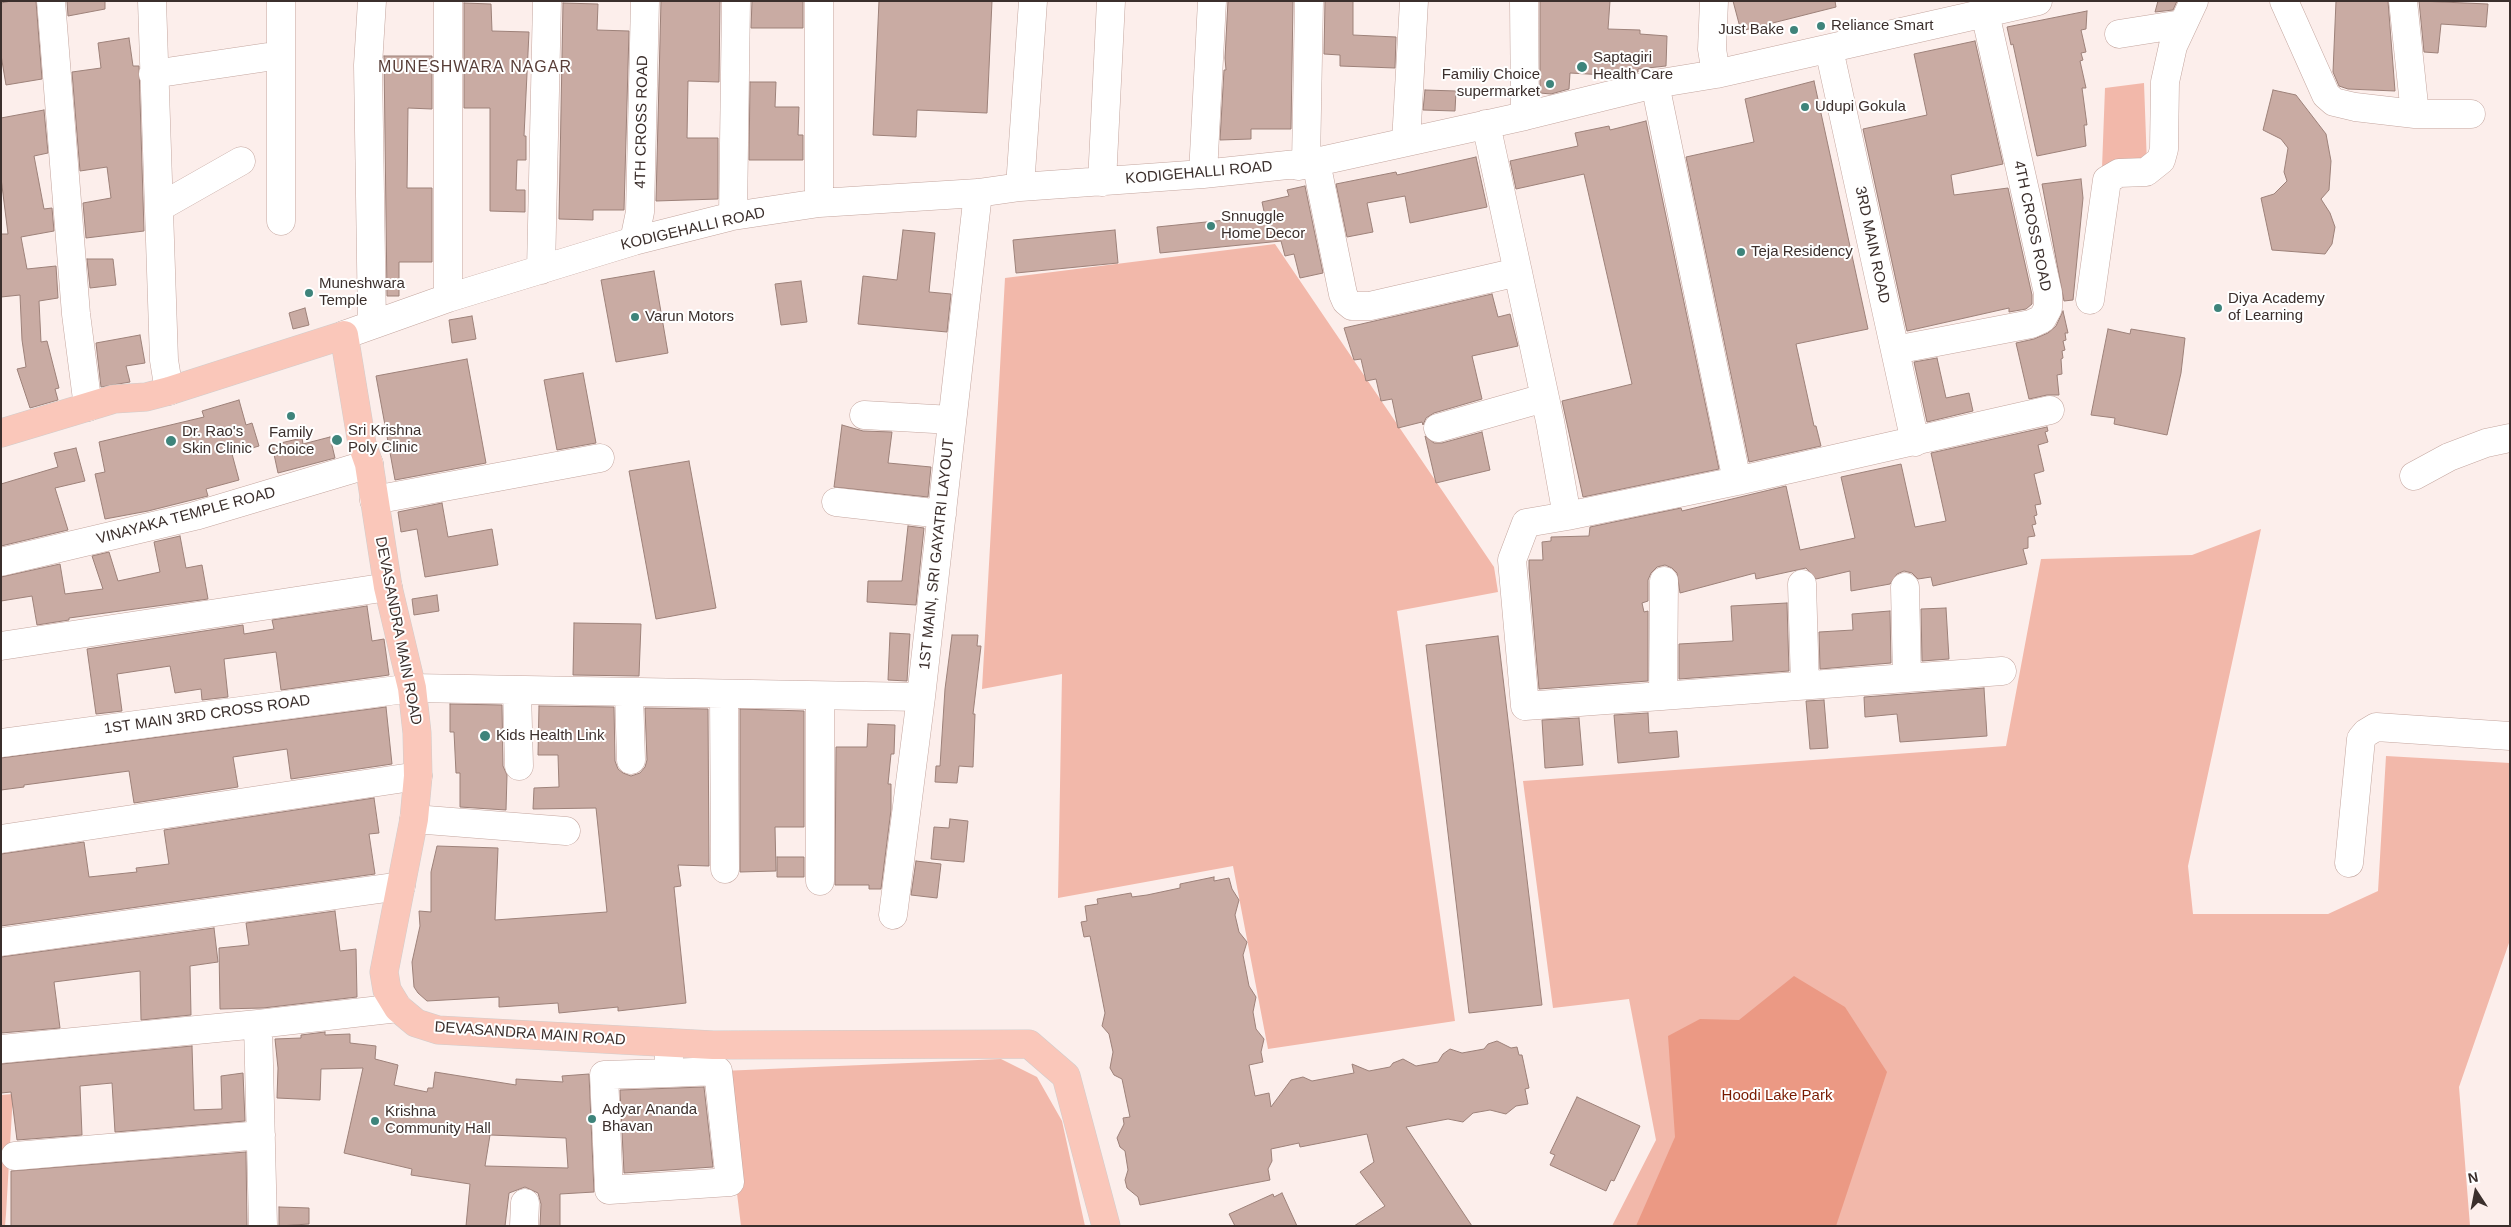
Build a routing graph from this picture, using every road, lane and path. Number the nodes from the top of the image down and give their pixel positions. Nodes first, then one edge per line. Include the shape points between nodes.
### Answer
1 (51, 1) edge
2 (152, 1) edge
3 (280, 1) edge
4 (372, 1) edge
5 (448, 1) edge
6 (547, 1) edge
7 (645, 1) edge
8 (736, 1) edge
9 (819, 1) edge
10 (1033, 1) edge
11 (1111, 1) edge
12 (1212, 1) edge
13 (1309, 1) edge
14 (1414, 1) edge
15 (1524, 1) edge
16 (1714, 1) edge
17 (2038, 1) edge
18 (2284, 1) edge
19 (2403, 1) edge
20 (1991, 9) edge
21 (2188, 13) edge
22 (2119, 34) dead end
23 (1829, 49) junction
24 (281, 55) junction
25 (153, 74) junction
26 (1716, 74) junction
27 (1655, 84) junction
28 (2415, 114) junction
29 (2471, 114) dead end
30 (1525, 116) junction
31 (1486, 124) junction
32 (1406, 142) junction
33 (241, 161) dead end
34 (1311, 162) junction
35 (1203, 174) junction
36 (1102, 182) junction
37 (1020, 187) junction
38 (977, 201) junction
39 (819, 204) junction
40 (160, 207) junction
41 (734, 216) junction
42 (281, 222) dead end
43 (634, 242) junction
44 (541, 270) junction
45 (1518, 272) junction
46 (448, 298) junction
47 (2090, 300) dead end
48 (372, 325) junction
49 (344, 339) junction
50 (1895, 350) junction
51 (158, 394) junction
52 (1544, 398) junction
53 (88, 407) junction
54 (2050, 410) dead end
55 (864, 415) dead end
56 (952, 420) junction
57 (1438, 428) dead end
58 (1, 433) edge
59 (2510, 438) edge
60 (1915, 442) junction
61 (1, 446) edge
62 (600, 458) dead end
63 (368, 464) junction
64 (2414, 476) dead end
65 (1737, 481) junction
66 (374, 500) junction
67 (836, 502) dead end
68 (942, 514) junction
69 (1567, 516) junction
70 (1, 562) edge
71 (1664, 581) dead end
72 (1802, 584) dead end
73 (1905, 586) dead end
74 (388, 587) junction
75 (1, 646) edge
76 (2002, 671) dead end
77 (1907, 678) junction
78 (1805, 686) junction
79 (412, 688) junction
80 (517, 691) junction
81 (629, 693) junction
82 (724, 694) junction
83 (820, 696) junction
84 (1663, 696) junction
85 (921, 697) junction
86 (2510, 736) edge
87 (1, 743) edge
88 (631, 760) dead end
89 (519, 766) dead end
90 (418, 776) junction
91 (414, 819) junction
92 (566, 831) dead end
93 (1, 839) edge
94 (2350, 863) dead end
95 (725, 869) dead end
96 (820, 881) dead end
97 (401, 886) junction
98 (893, 915) dead end
99 (1, 942) edge
100 (398, 1008) junction
101 (258, 1024) junction
102 (669, 1043) junction
103 (1, 1049) edge
104 (669, 1073) junction
105 (261, 1135) junction
106 (15, 1156) dead end
107 (263, 1226) edge
108 (1106, 1226) edge

1 - 53 street via 76,314
2 - 25 street
3 - 24 street
4 - 48 street via 368,65
5 - 46 street
6 - 44 street
7 - 43 street, 4TH CROSS ROAD via 640,212
8 - 41 street
9 - 39 street
10 - 37 street
11 - 36 street
12 - 35 street
13 - 34 street
14 - 32 street
15 - 30 street
16 - 26 street via 1712,49
17 - 20 street, KODIGEHALLI ROAD
18 - 28 street via 2326,94 2334,102
19 - 28 street
20 - 23 street, KODIGEHALLI ROAD
20 - 50 street, 4TH CROSS ROAD via 2048,293 2048,308 2042,319 2030,324
21 - 22 street
21 - 47 street via 2173,46 2165,82 2161,160 2146,172 2119,173 2107,180
23 - 26 street, KODIGEHALLI ROAD
23 - 50 street, 3RD MAIN ROAD
24 - 25 street
24 - 42 street
25 - 40 street
26 - 27 street, KODIGEHALLI ROAD
27 - 30 street, KODIGEHALLI ROAD
27 - 65 street
28 - 29 street
30 - 31 street, KODIGEHALLI ROAD
31 - 32 street, KODIGEHALLI ROAD
31 - 45 street
32 - 34 street, KODIGEHALLI ROAD
33 - 40 street
34 - 35 street, KODIGEHALLI ROAD
34 - 38 street
34 - 45 street via 1343,294 1352,306 1370,306
35 - 36 street, KODIGEHALLI ROAD
36 - 37 street, KODIGEHALLI ROAD
37 - 38 street, KODIGEHALLI ROAD
38 - 39 street, KODIGEHALLI ROAD
38 - 56 street, 1ST MAIN, SRI GAYATRI LAYOUT
39 - 41 street, KODIGEHALLI ROAD
40 - 51 street via 164,360
41 - 43 street, KODIGEHALLI ROAD
43 - 44 street, KODIGEHALLI ROAD
44 - 46 street, KODIGEHALLI ROAD
45 - 52 street
46 - 48 street, KODIGEHALLI ROAD
48 - 49 street, KODIGEHALLI ROAD
49 - 51 main road
49 - 63 main road, DEVASANDRA MAIN ROAD
50 - 60 street, 3RD MAIN ROAD
51 - 53 main road via 114,399
51 - 61 main road via 121,410
52 - 57 street
52 - 69 street
53 - 58 main road
54 - 60 street
55 - 56 street
56 - 68 street, 1ST MAIN, SRI GAYATRI LAYOUT
59 - 64 street via 2449,457
60 - 65 street
62 - 66 street
63 - 66 main road, DEVASANDRA MAIN ROAD
63 - 70 street, VINAYAKA TEMPLE ROAD via 195,516
65 - 69 street
66 - 74 main road, DEVASANDRA MAIN ROAD
67 - 68 street
68 - 85 street, 1ST MAIN, SRI GAYATRI LAYOUT
69 - 84 street via 1526,522 1512,560 1524,706
71 - 84 street
72 - 78 street
73 - 77 street
74 - 75 street
74 - 79 main road, DEVASANDRA MAIN ROAD
76 - 77 street
77 - 78 street
78 - 84 street
79 - 80 street, 1ST MAIN 3RD CROSS ROAD
79 - 87 street, 1ST MAIN 3RD CROSS ROAD
79 - 90 main road, DEVASANDRA MAIN ROAD
80 - 81 street, 1ST MAIN 3RD CROSS ROAD
80 - 89 street
81 - 82 street, 1ST MAIN 3RD CROSS ROAD
81 - 88 street
82 - 83 street, 1ST MAIN 3RD CROSS ROAD
82 - 95 street
83 - 85 street, 1ST MAIN 3RD CROSS ROAD
83 - 96 street
85 - 98 street, 1ST MAIN, SRI GAYATRI LAYOUT
86 - 94 street via 2376,727 2366,732 2360,738
90 - 91 main road, DEVASANDRA MAIN ROAD
90 - 93 street
91 - 92 street
91 - 97 main road, DEVASANDRA MAIN ROAD
97 - 99 street
97 - 100 main road, DEVASANDRA MAIN ROAD via 384,972 388,990
100 - 101 street
100 - 102 main road, DEVASANDRA MAIN ROAD via 416,1023 438,1030
101 - 103 street
101 - 105 street
102 - 104 street
102 - 108 main road, DEVASANDRA MAIN ROAD via 1029,1044 1066,1076
104 - 104 street via 718,1071 730,1182 609,1190 604,1075
105 - 106 street
105 - 107 street

